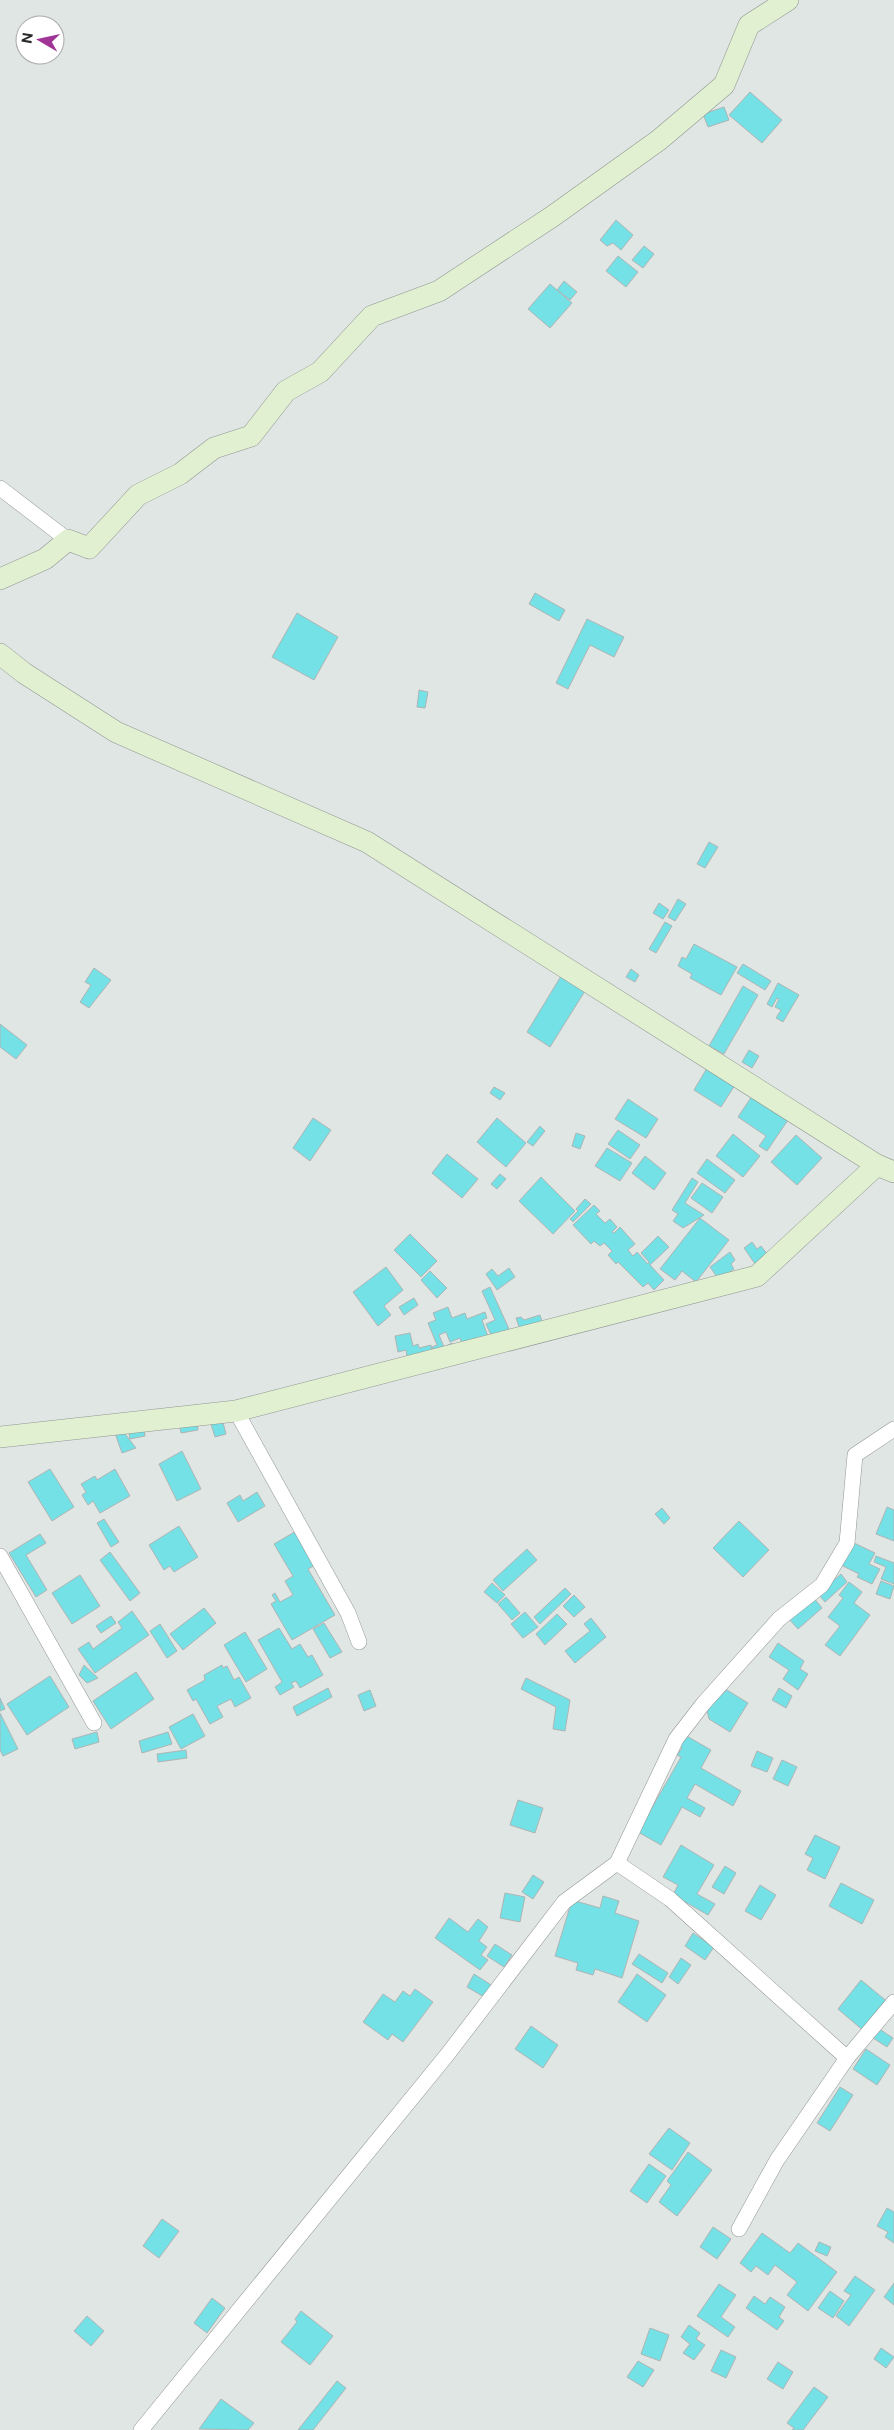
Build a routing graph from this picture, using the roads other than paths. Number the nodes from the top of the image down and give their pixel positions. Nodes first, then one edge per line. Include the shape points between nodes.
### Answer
1 (788, 0) edge
2 (0, 488) edge
3 (68, 540) junction
4 (0, 578) edge
5 (0, 654) edge
6 (886, 1169) edge
7 (236, 1411) junction
8 (894, 1429) edge
9 (0, 1437) edge
10 (0, 1556) edge
11 (359, 1642) dead end
12 (94, 1723) dead end
13 (617, 1863) junction
14 (894, 2002) edge
15 (847, 2058) junction
16 (739, 2229) dead end
17 (142, 2430) edge

1 - 3 street via 749,25 724,85 659,140 553,216 439,291 372,316 320,372 286,391 251,436 214,448 180,474 138,495 89,548
2 - 3 street
3 - 4 street via 45,558
5 - 6 street via 116,732 366,842
6 - 7 street via 757,1276
7 - 9 street
7 - 11 street via 348,1612
8 - 13 street via 855,1455 847,1543 822,1585 780,1619 703,1704 676,1739
10 - 12 street
13 - 15 street via 670,1899
13 - 17 street via 564,1902 447,2055
14 - 15 street
15 - 16 street via 777,2160

